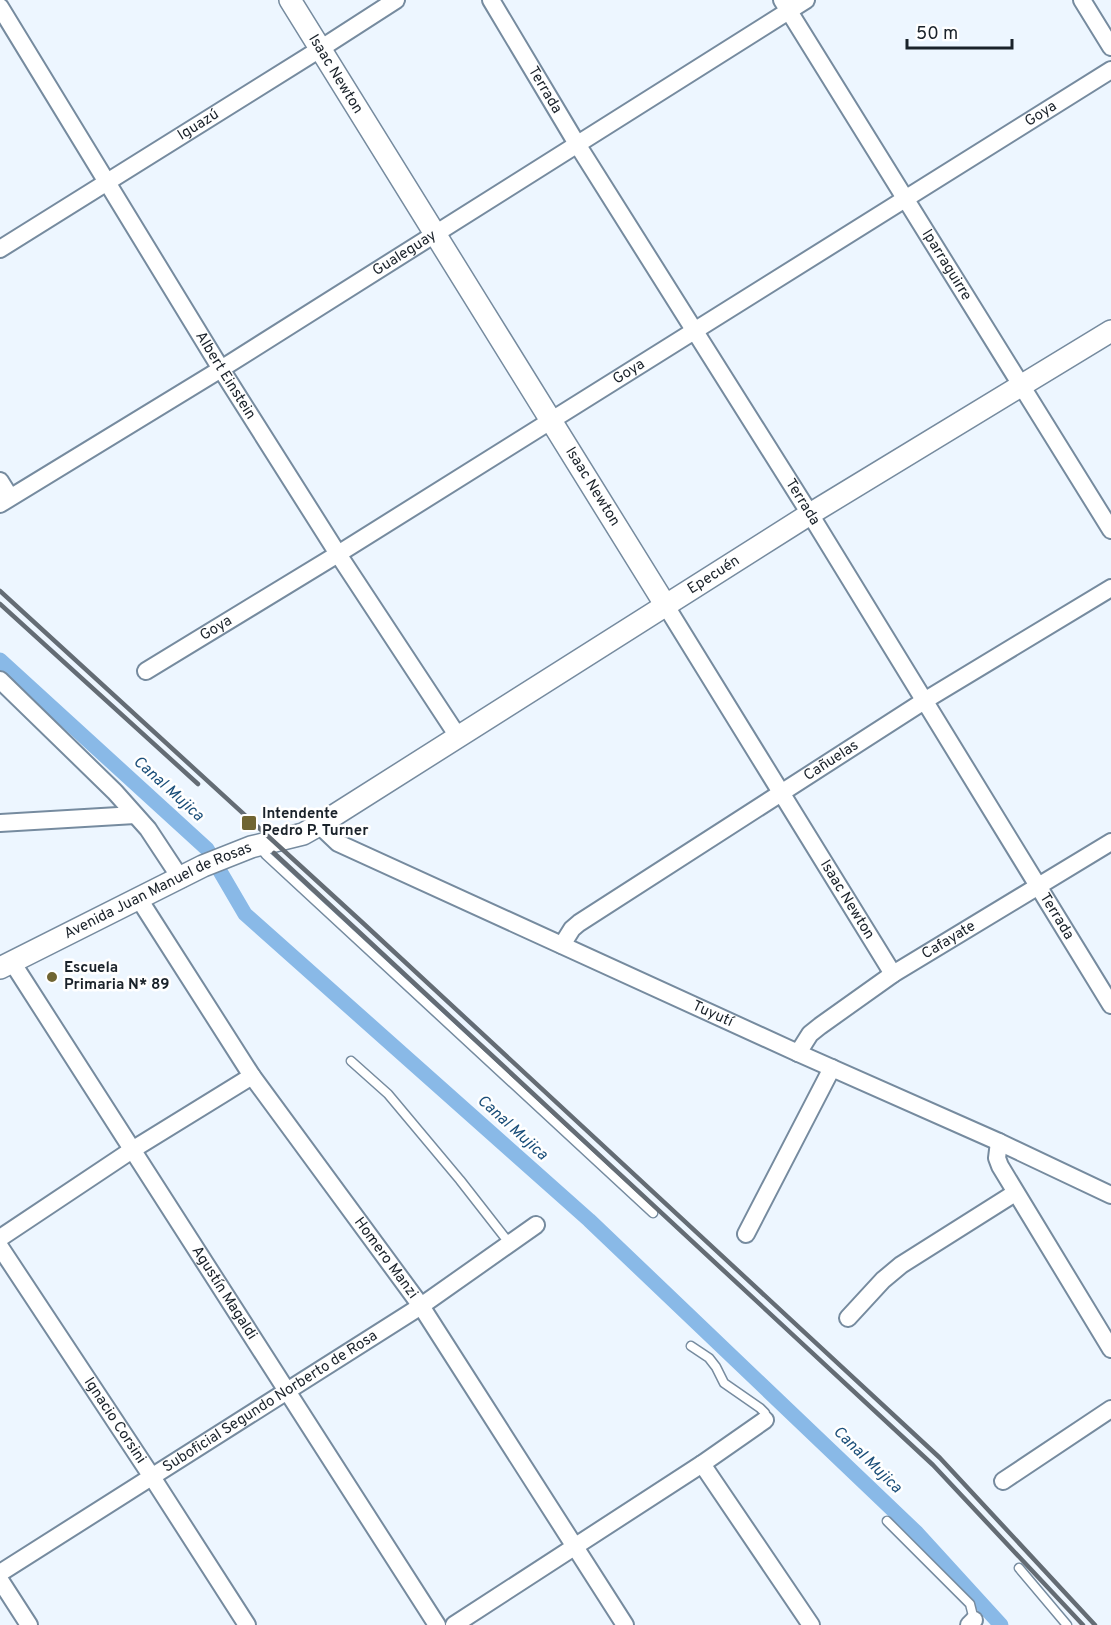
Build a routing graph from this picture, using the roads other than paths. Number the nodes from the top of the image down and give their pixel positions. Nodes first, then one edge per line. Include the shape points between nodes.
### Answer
1 (290, 0) edge
2 (396, 0) edge
3 (491, 0) edge
4 (806, 0) edge
5 (1082, 0) edge
6 (785, 5) edge
7 (0, 7) edge
8 (1111, 46) edge
9 (320, 50) junction
10 (1111, 70) edge
11 (577, 144) junction
12 (108, 181) junction
13 (905, 198) junction
14 (434, 234) junction
15 (0, 249) edge
16 (696, 329) junction
17 (1111, 331) edge
18 (220, 369) junction
19 (1020, 386) junction
20 (552, 419) junction
21 (0, 481) edge
22 (5, 500) edge
23 (810, 514) junction
24 (1111, 530) edge
25 (338, 554) junction
26 (1111, 588) edge
27 (666, 606) junction
28 (146, 671) dead end
29 (0, 680) edge
30 (924, 701) junction
31 (459, 738) junction
32 (782, 792) junction
33 (135, 815) junction
34 (0, 823) edge
35 (319, 825) junction
36 (1111, 842) edge
37 (258, 846) junction
38 (181, 879) junction
39 (1038, 887) junction
40 (139, 899) junction
41 (562, 945) junction
42 (6, 965) edge
43 (892, 974) junction
44 (1111, 1005) edge
45 (798, 1053) junction
46 (351, 1061) dead end
47 (832, 1068) junction
48 (252, 1076) junction
49 (999, 1142) junction
50 (132, 1150) junction
51 (1015, 1193) junction
52 (1111, 1195) edge
53 (653, 1213) dead end
54 (536, 1225) dead end
55 (746, 1234) dead end
56 (0, 1238) edge
57 (510, 1244) junction
58 (0, 1247) edge
59 (421, 1306) junction
60 (848, 1318) dead end
61 (691, 1346) dead end
62 (1111, 1349) edge
63 (287, 1392) junction
64 (1111, 1409) edge
65 (765, 1419) joint
66 (702, 1464) junction
67 (152, 1477) junction
68 (1003, 1481) dead end
69 (887, 1521) dead end
70 (575, 1545) junction
71 (1019, 1568) dead end
72 (0, 1573) edge
73 (0, 1580) edge
74 (971, 1623) edge
75 (29, 1625) edge
76 (247, 1625) edge
77 (437, 1625) edge
78 (454, 1625) edge
79 (625, 1625) edge
80 (810, 1625) edge
81 (1067, 1625) edge

1 - 9 street, Isaac Newton
2 - 9 street, Iguazú
3 - 11 street, Terrada
4 - 6 street, Gualeguay
5 - 8 street
6 - 11 street, Gualeguay
6 - 13 street, Iparraguirre
7 - 12 street, Albert Einstein
9 - 12 street, Iguazú
9 - 14 street, Isaac Newton
10 - 13 street, Goya
11 - 14 street, Gualeguay
11 - 16 street, Terrada
12 - 15 street, Iguazú
12 - 18 street, Albert Einstein
13 - 16 street, Goya
13 - 19 street, Iparraguirre
14 - 18 street, Gualeguay
14 - 20 street, Isaac Newton
16 - 20 street, Goya
16 - 23 street, Terrada
17 - 19 street, Epecuén
18 - 22 street, Gualeguay
18 - 25 street, Albert Einstein
19 - 23 street, Epecuén
19 - 24 street, Iparraguirre
20 - 25 street, Goya
20 - 27 street, Isaac Newton
21 - 22 street
23 - 27 street, Epecuén
23 - 30 street, Terrada
25 - 28 street, Goya
25 - 31 street, Albert Einstein
26 - 30 street, Cañuelas
27 - 31 street, Epecuén
27 - 32 street, Isaac Newton
29 - 33 street
30 - 32 street, Cañuelas
30 - 39 street, Terrada
31 - 35 street, Epecuén
32 - 41 street, Cañuelas via 579,923
32 - 43 street, Isaac Newton
33 - 34 street
33 - 38 street
35 - 37 street, Avenida Juan Manuel de Rosas via 291,838
35 - 41 street, Tuyutí via 338,843
36 - 39 street, Cafayate
37 - 38 street, Avenida Juan Manuel de Rosas via 203,866
37 - 53 lane
38 - 40 street, Avenida Juan Manuel de Rosas
39 - 43 street, Cafayate
39 - 44 street, Terrada
40 - 42 street, Avenida Juan Manuel de Rosas
40 - 48 street, Homero Manzi
41 - 45 street, Tuyutí
42 - 50 street, Agustín Magaldi
43 - 45 street, Cafayate via 810,1034
45 - 47 street, Tuyutí
46 - 57 lane via 388,1094
47 - 49 street, Tuyutí
47 - 55 street
48 - 50 street
48 - 59 street, Homero Manzi
49 - 51 street via 1000,1166
49 - 52 street, Tuyutí
50 - 56 street
50 - 63 street, Agustín Magaldi
51 - 60 street via 901,1265
51 - 62 street
54 - 57 street, Suboficial Segundo Norberto de Rosa
57 - 59 street, Suboficial Segundo Norberto de Rosa
58 - 67 street, Ignacio Corsini
59 - 63 street, Suboficial Segundo Norberto de Rosa
59 - 70 street, Homero Manzi
61 - 65 lane via 709,1358 724,1383 760,1408
63 - 67 street, Suboficial Segundo Norberto de Rosa
63 - 77 street, Agustín Magaldi
64 - 68 street
65 - 66 street
66 - 70 street
66 - 80 street
67 - 72 street, Suboficial Segundo Norberto de Rosa
67 - 76 street, Ignacio Corsini
69 - 74 lane via 970,1604
70 - 78 street
70 - 79 street, Homero Manzi
71 - 81 lane
73 - 75 street

